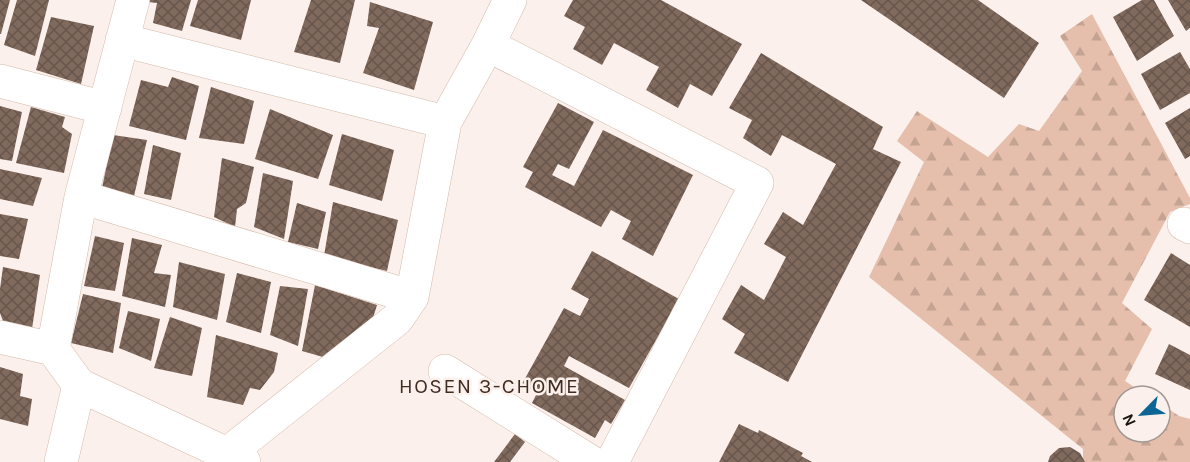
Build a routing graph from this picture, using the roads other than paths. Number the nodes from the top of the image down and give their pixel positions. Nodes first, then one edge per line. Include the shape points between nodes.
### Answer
1 (133, 0) edge
2 (510, 0) edge
3 (122, 40) junction
4 (488, 45) junction
5 (0, 81) edge
6 (105, 108) junction
7 (445, 122) junction
8 (81, 197) junction
9 (412, 297) junction
10 (0, 337) edge
11 (53, 349) junction
12 (446, 371) dead end
13 (79, 385) junction
14 (235, 458) edge
15 (61, 462) edge
16 (591, 462) edge
17 (612, 462) edge

1 - 3 street
2 - 4 street
3 - 6 street
3 - 7 street
4 - 7 street
4 - 17 street via 758,183
5 - 6 street
6 - 8 street
7 - 9 street
8 - 9 street
8 - 11 street
9 - 14 street via 397,319
10 - 11 street
11 - 13 street
12 - 16 street
13 - 14 street
13 - 15 street

